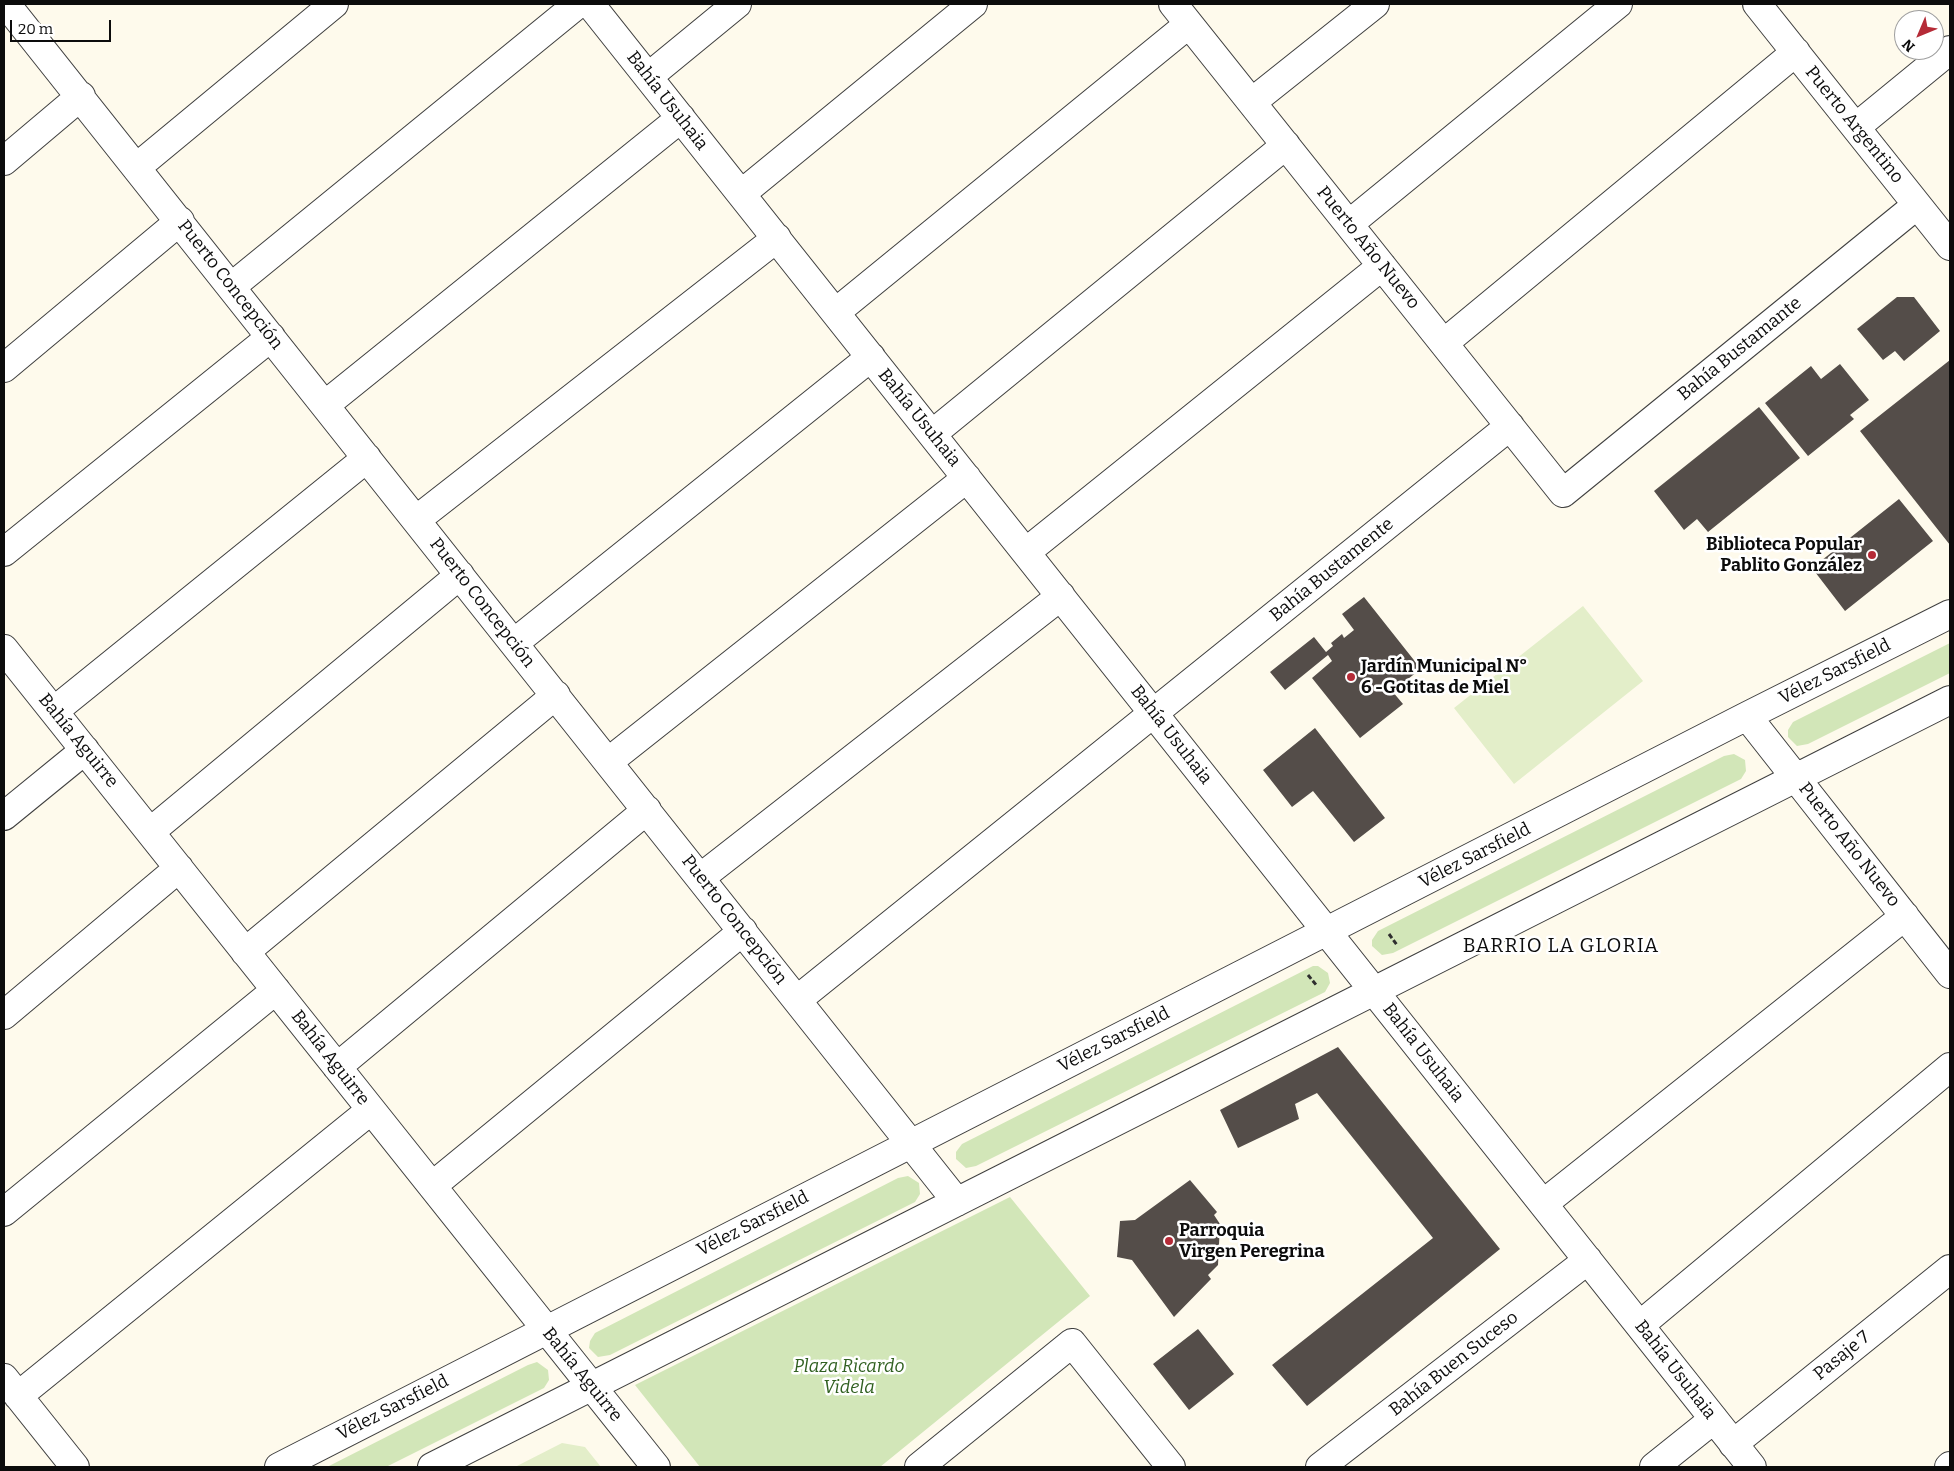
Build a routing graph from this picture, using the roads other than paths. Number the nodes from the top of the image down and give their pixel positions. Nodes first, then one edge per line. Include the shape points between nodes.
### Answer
1 (6, 4) edge
2 (334, 4) edge
3 (578, 4) edge
4 (590, 4) edge
5 (737, 4) edge
6 (973, 4) edge
7 (1374, 4) edge
8 (1618, 4) edge
9 (1763, 6) edge
10 (1181, 14) edge
11 (1950, 50) edge
12 (1796, 52) junction
13 (648, 76) junction
14 (81, 96) junction
15 (1252, 102) junction
16 (681, 118) junction
17 (1856, 128) junction
18 (1286, 145) junction
19 (4, 161) edge
20 (137, 167) junction
21 (741, 194) junction
22 (1918, 205) junction
23 (180, 222) junction
24 (1349, 224) junction
25 (777, 238) junction
26 (1950, 246) edge
27 (1382, 266) junction
28 (231, 286) junction
29 (836, 312) junction
30 (271, 337) junction
31 (1444, 343) junction
32 (871, 357) junction
33 (4, 368) edge
34 (325, 405) junction
35 (1510, 426) junction
36 (932, 434) junction
37 (367, 458) junction
38 (967, 478) junction
39 (1563, 493) joint
40 (416, 520) junction
41 (4, 552) edge
42 (1026, 552) junction
43 (460, 575) junction
44 (1060, 596) junction
45 (1950, 614) edge
46 (514, 643) junction
47 (4, 649) edge
48 (556, 695) junction
49 (1950, 700) edge
50 (54, 711) junction
51 (1154, 714) junction
52 (1747, 716) junction
53 (85, 750) junction
54 (608, 762) junction
55 (1796, 778) junction
56 (646, 810) junction
57 (4, 816) edge
58 (150, 832) junction
59 (179, 868) junction
60 (700, 878) junction
61 (1905, 916) junction
62 (743, 931) junction
63 (1326, 931) junction
64 (246, 952) junction
65 (1950, 974) edge
66 (276, 990) junction
67 (1374, 991) junction
68 (797, 1000) junction
69 (4, 1015) edge
70 (338, 1067) junction
71 (1950, 1067) edge
72 (371, 1110) junction
73 (911, 1144) junction
74 (432, 1186) junction
75 (957, 1202) junction
76 (1543, 1204) junction
77 (4, 1212) edge
78 (1588, 1260) junction
79 (1950, 1269) edge
80 (1640, 1325) junction
81 (546, 1329) junction
82 (11, 1387) edge
83 (592, 1387) junction
84 (1714, 1419) junction
85 (1733, 1444) junction
86 (75, 1467) edge
87 (278, 1467) edge
88 (432, 1467) edge
89 (656, 1467) edge
90 (919, 1467) edge
91 (1171, 1467) edge
92 (1320, 1467) edge
93 (1654, 1467) edge
94 (1752, 1467) edge

1 - 14 street, Puerto Concepción
2 - 20 street
3 - 28 street
4 - 13 street, Bahía Usuhaia
5 - 13 street
6 - 21 street
7 - 15 street
8 - 24 street
9 - 12 street, Puerto Argentino
10 - 15 street, Puerto Año Nuevo
10 - 29 street
11 - 17 street
12 - 17 street, Puerto Argentino
12 - 31 street
13 - 16 street, Bahía Usuhaia
14 - 19 street
14 - 20 street, Puerto Concepción
15 - 18 street, Puerto Año Nuevo
16 - 21 street, Bahía Usuhaia
16 - 34 street
17 - 22 street, Puerto Argentino
18 - 24 street, Puerto Año Nuevo
18 - 36 street
20 - 23 street, Puerto Concepción
21 - 25 street, Bahía Usuhaia
22 - 26 street, Puerto Argentino
22 - 39 street, Bahía Bustamante
23 - 28 street, Puerto Concepción
23 - 33 street
24 - 27 street, Puerto Año Nuevo
25 - 29 street, Bahía Usuhaia
25 - 40 street
27 - 31 street, Puerto Año Nuevo
27 - 42 street
28 - 30 street, Puerto Concepción
29 - 32 street, Bahía Usuhaia
30 - 34 street, Puerto Concepción
30 - 41 street
31 - 35 street, Puerto Año Nuevo
32 - 36 street, Bahía Usuhaia
32 - 46 street
34 - 37 street, Puerto Concepción
35 - 39 street, Puerto Año Nuevo
35 - 51 street, Bahía Bustamente
36 - 38 street, Bahía Usuhaia
37 - 40 street, Puerto Concepción
37 - 50 street
38 - 42 street, Bahía Usuhaia
38 - 54 street
40 - 43 street, Puerto Concepción
42 - 44 street, Bahía Usuhaia
43 - 46 street, Puerto Concepción
43 - 58 street
44 - 51 street, Bahía Usuhaia
44 - 60 street
45 - 52 street, Vélez Sarsfield
46 - 48 street, Puerto Concepción
47 - 50 street, Bahía Aguirre
48 - 54 street, Puerto Concepción
48 - 64 street
49 - 55 street
50 - 53 street, Bahía Aguirre
51 - 63 street, Bahía Usuhaia
51 - 68 street, Bahía Bustamente
52 - 55 street, Puerto Año Nuevo
52 - 63 street, Vélez Sarsfield
53 - 57 street
53 - 58 street, Bahía Aguirre
54 - 56 street, Puerto Concepción
55 - 61 street, Puerto Año Nuevo
55 - 67 street
56 - 60 street, Puerto Concepción
56 - 70 street
58 - 59 street, Bahía Aguirre
59 - 64 street, Bahía Aguirre
59 - 69 street
60 - 62 street, Puerto Concepción
61 - 65 street, Puerto Año Nuevo
61 - 76 street
62 - 68 street, Puerto Concepción
62 - 74 street
63 - 67 street, Bahía Usuhaia
63 - 73 street, Vélez Sarsfield
64 - 66 street, Bahía Aguirre
66 - 70 street, Bahía Aguirre
66 - 77 street
67 - 75 street
67 - 76 street, Bahía Usuhaia
68 - 73 street, Puerto Concepción
70 - 72 street, Bahía Aguirre
71 - 80 street
72 - 74 street, Bahía Aguirre
72 - 82 street
73 - 75 street, Puerto Concepción
73 - 81 street, Vélez Sarsfield
74 - 81 street, Bahía Aguirre
75 - 83 street
76 - 78 street, Bahía Usuhaia
78 - 80 street, Bahía Usuhaia
78 - 92 street, Bahía Buen Suceso
79 - 85 street, Pasaje 7
80 - 84 street, Bahía Usuhaia
81 - 83 street, Bahía Aguirre
81 - 87 street, Vélez Sarsfield
82 - 86 street
83 - 88 street
83 - 89 street, Bahía Aguirre
84 - 85 street, Bahía Usuhaia
84 - 93 street
85 - 94 street, Bahía Usuhaia
90 - 91 street via 1072,1343

